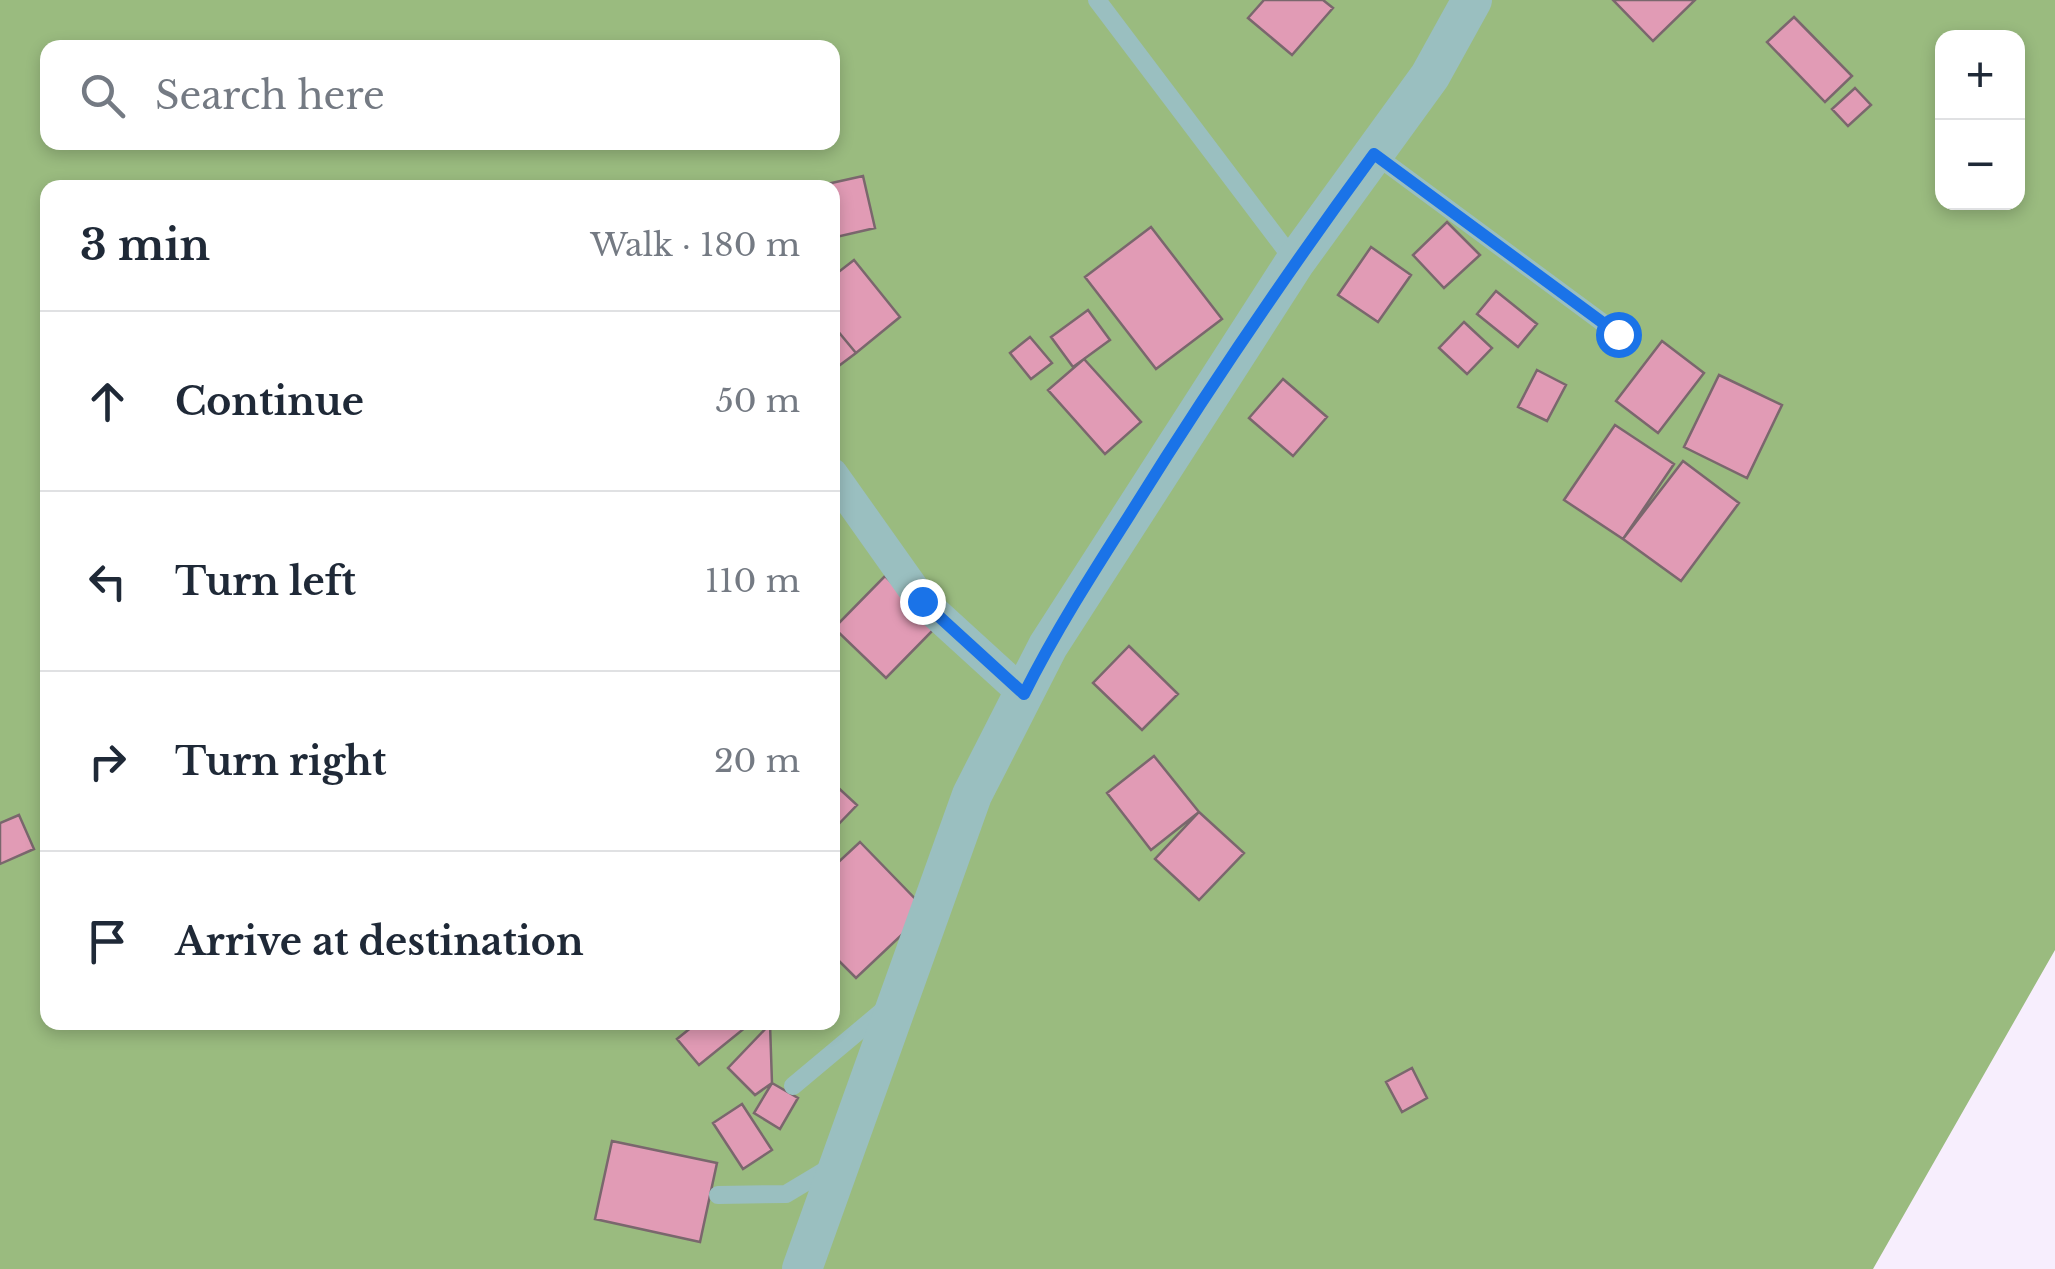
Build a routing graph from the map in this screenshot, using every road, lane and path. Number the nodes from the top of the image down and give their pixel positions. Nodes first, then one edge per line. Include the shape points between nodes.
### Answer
1 (1097, 0) edge
2 (1472, 0) edge
3 (1374, 154) junction
4 (1295, 262) junction
5 (1618, 334) dead end
6 (840, 485) edge
7 (1024, 694) junction
8 (900, 996) junction
9 (794, 1086) dead end
10 (840, 1162) junction
11 (718, 1195) dead end
12 (802, 1269) edge

1 - 4 lane
2 - 3 street via 1430,76
3 - 4 street
3 - 5 lane
4 - 7 street via 1142,494
6 - 7 street via 922,601
7 - 8 street via 972,795
8 - 9 lane
8 - 10 street
10 - 11 lane via 786,1194
10 - 12 street

